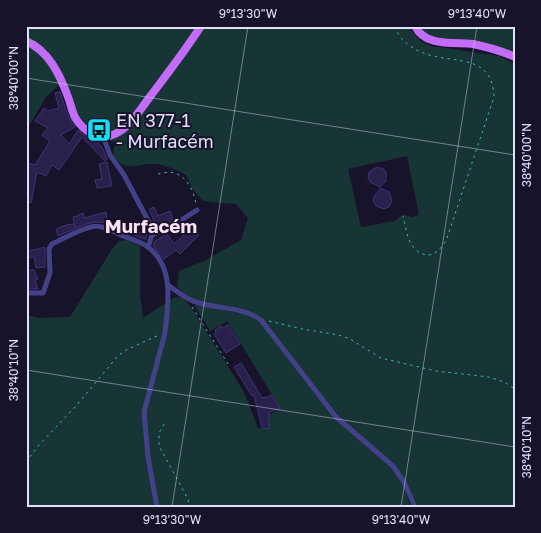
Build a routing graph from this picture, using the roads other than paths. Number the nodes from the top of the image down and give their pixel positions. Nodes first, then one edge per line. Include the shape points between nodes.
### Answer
1 (200, 26) edge
2 (415, 26) edge
3 (26, 40) edge
4 (515, 57) edge
5 (103, 136) junction
6 (198, 210) road end
7 (152, 235) junction
8 (148, 247) junction
9 (168, 285) junction
10 (30, 293) dead end
11 (157, 507) edge
12 (415, 507) edge

1 - 5 main road via 183,54 133,119 120,132
2 - 4 main road via 430,40 487,47
3 - 5 main road via 36,45 50,60 63,82 76,118 90,132
5 - 7 street via 110,155 152,226
6 - 7 street
7 - 8 street
8 - 9 street via 167,275
8 - 10 street via 103,227 91,227 52,244 49,249 50,273 43,293
9 - 11 street via 165,332 144,412
9 - 12 street via 189,300 249,313 261,320 336,417 393,466

